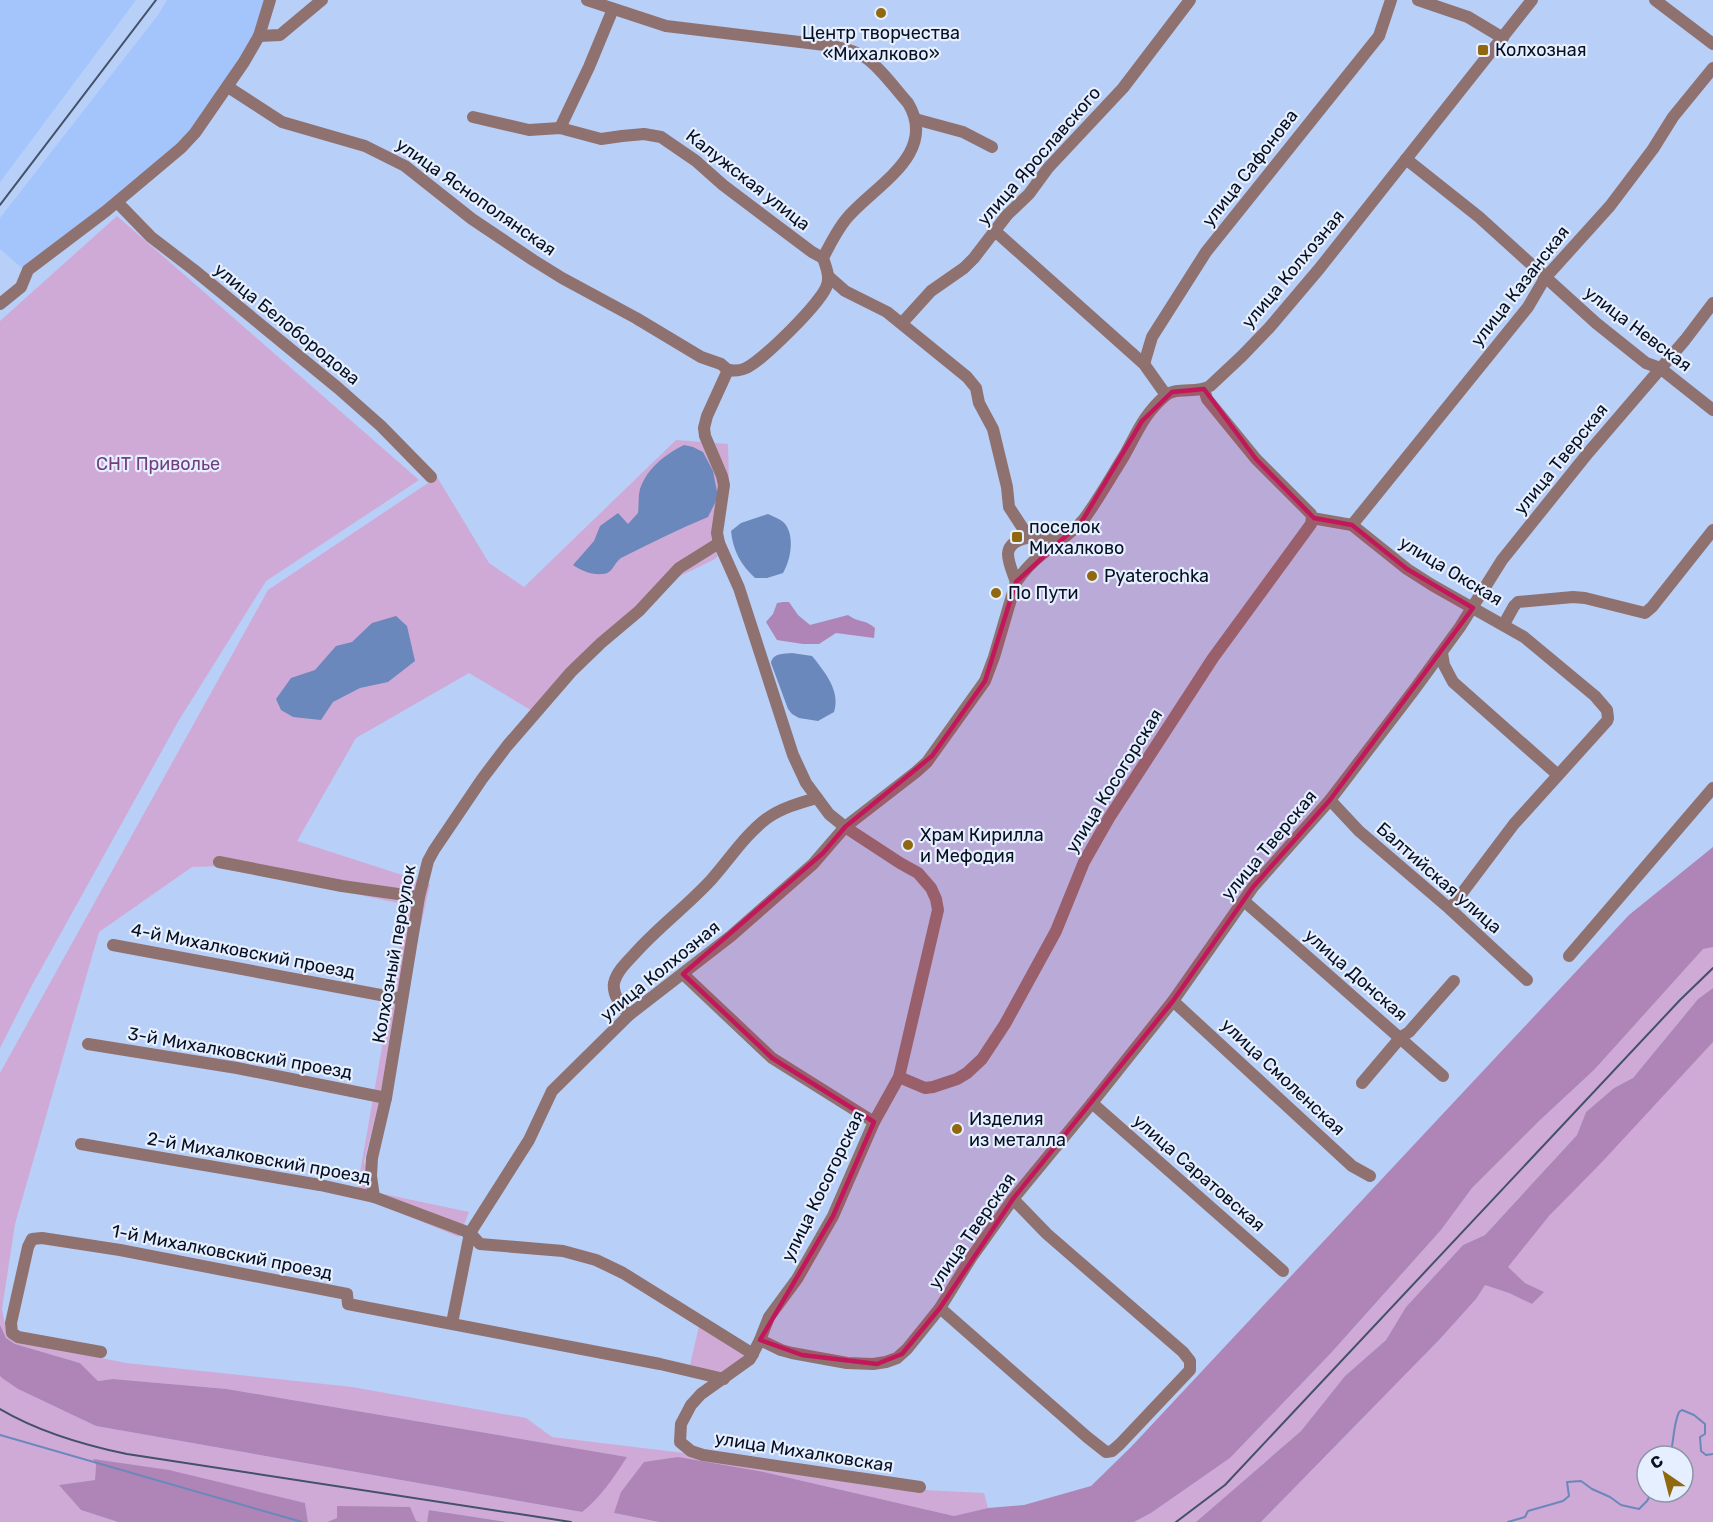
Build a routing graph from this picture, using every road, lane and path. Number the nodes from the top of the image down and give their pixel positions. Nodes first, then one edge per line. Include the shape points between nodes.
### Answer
1 (270, 0) edge
2 (322, 0) edge
3 (587, 0) edge
4 (1190, 0) edge
5 (1391, 0) edge
6 (1418, 0) edge
7 (1532, 0) edge
8 (1655, 0) edge
9 (613, 9) junction
10 (259, 36) junction
11 (1503, 38) junction
12 (1713, 44) edge
13 (1713, 68) edge
14 (228, 87) junction
15 (473, 117) dead end
16 (915, 119) junction
17 (560, 128) junction
18 (992, 147) dead end
19 (1406, 159) junction
20 (117, 202) junction
21 (995, 231) junction
22 (823, 258) junction
23 (828, 276) junction
24 (1545, 278) junction
25 (1713, 303) edge
26 (0, 304) edge
27 (902, 323) junction
28 (1144, 364) junction
29 (1660, 368) junction
30 (728, 370) junction
31 (1204, 389) junction
32 (1166, 395) junction
33 (1713, 410) edge
34 (431, 477) dead end
35 (1312, 518) junction
36 (1352, 525) junction
37 (1713, 530) edge
38 (1069, 533) junction
39 (1027, 535) junction
40 (719, 543) junction
41 (1016, 582) junction
42 (1473, 608) junction
43 (1504, 624) junction
44 (1442, 653) junction
45 (1558, 775) junction
46 (1713, 788) edge
47 (817, 798) junction
48 (1330, 800) junction
49 (845, 827) junction
50 (219, 862) dead end
51 (419, 897) junction
52 (1244, 901) junction
53 (1450, 909) junction
54 (113, 945) dead end
55 (1569, 956) dead end
56 (683, 974) junction
57 (1527, 980) dead end
58 (1454, 981) dead end
59 (402, 999) junction
60 (1173, 1001) junction
61 (629, 1015) junction
62 (1401, 1037) junction
63 (88, 1044) dead end
64 (1443, 1076) dead end
65 (899, 1077) junction
66 (1362, 1083) dead end
67 (386, 1098) junction
68 (1092, 1103) junction
69 (874, 1122) junction
70 (81, 1144) dead end
71 (1370, 1176) dead end
72 (374, 1197) junction
73 (1013, 1199) junction
74 (470, 1233) junction
75 (1283, 1270) dead end
76 (940, 1308) junction
77 (452, 1323) junction
78 (760, 1340) junction
79 (101, 1352) dead end
80 (753, 1354) junction
81 (724, 1379) junction
82 (920, 1487) dead end

1 - 10 street
2 - 10 street via 280,35
3 - 9 street
4 - 21 street, улица Ярославского via 1123,88
5 - 28 street, улица Сафонова via 1378,36 1206,252 1152,337
6 - 11 street via 1468,17
7 - 11 street, улица Колхозная
8 - 12 street
9 - 16 street via 666,26 825,45 853,52 874,65 908,103
9 - 17 street
10 - 14 street
11 - 19 street, улица Колхозная
13 - 24 street, улица Казанская via 1610,206
14 - 20 street via 182,148
14 - 30 street, улица Яснополянская via 282,122 365,146 405,166 472,219 562,278
15 - 17 street, Калужская улица via 529,130
16 - 18 street via 963,132
16 - 22 street via 917,136 911,152 894,174 848,217
17 - 22 street, Калужская улица via 601,140 644,134 666,140
19 - 24 street, улица Невская via 1479,217
19 - 31 street, улица Колхозная via 1269,328
20 - 26 street via 28,270 21,287
20 - 34 street, улица Белобородова via 151,237 338,387
21 - 27 street, улица Ярославского via 964,268 931,291
21 - 28 street
22 - 23 street
23 - 27 street via 845,291
23 - 30 street via 825,290 806,315 777,343 750,366
24 - 29 street, улица Невская via 1646,363
24 - 36 street, улица Казанская via 1528,307
25 - 29 street, улица Тверская
27 - 39 street via 975,385 997,443 1008,507
28 - 32 street
29 - 33 street, улица Невская
29 - 42 street, улица Тверская via 1502,560
30 - 40 street via 704,428 724,485
31 - 32 street
31 - 35 street via 1207,399 1256,459
32 - 38 street via 1145,418 1087,514
35 - 36 street, улица Окская
35 - 65 street, улица Косогорская via 1213,658 1109,818 1084,862 1056,931 982,1059 957,1079 933,1087 925,1088
36 - 42 street, улица Окская via 1407,569
37 - 43 street via 1643,614 1585,597 1572,597 1518,602
38 - 39 street
38 - 41 street
39 - 41 street via 1005,550
40 - 47 street via 740,588 793,755
40 - 51 street, Колхозный переулок via 680,568 547,699 482,779 434,850
41 - 49 street, улица Колхозная via 985,681 927,762
42 - 43 street, улица Окская
42 - 44 street, улица Тверская
43 - 45 street, улица Окская via 1584,686 1608,714 1607,721
44 - 45 street via 1453,682
44 - 48 street, улица Тверская
45 - 53 street via 1500,841
46 - 55 street
47 - 49 street
47 - 61 street via 763,822 711,880 628,961 614,986
48 - 52 street, улица Тверская
48 - 53 street, Балтийская улица via 1359,831
49 - 56 street, улица Колхозная via 799,877
49 - 65 street, улица Косогорская via 918,873 936,899 938,913
50 - 51 street
51 - 59 street, Колхозный переулок
52 - 60 street, улица Тверская
52 - 62 street, улица Донская
53 - 57 street, Балтийская улица
54 - 59 street, 4-й Михалковский проезд
56 - 61 street, улица Колхозная
56 - 69 street via 772,1059
58 - 62 street
59 - 67 street, Колхозный переулок
60 - 68 street, улица Тверская
60 - 71 street, улица Смоленская via 1352,1166
61 - 74 street, улица Колхозная via 550,1095 529,1140
62 - 64 street, улица Донская
62 - 66 street
63 - 67 street, 3-й Михалковский проезд
65 - 69 street, улица Косогорская
67 - 72 street, Колхозный переулок via 372,1158
68 - 73 street, улица Тверская
68 - 75 street, улица Саратовская
69 - 78 street, улица Косогорская via 833,1216 802,1272 769,1317
70 - 72 street, 2-й Михалковский проезд
72 - 74 street, 2-й Михалковский проезд
73 - 76 street, улица Тверская via 970,1257
73 - 76 street via 1047,1234 1183,1352 1190,1361 1189,1371 1120,1444 1110,1452 1105,1451
74 - 77 street, улица Колхозная
74 - 80 street, 2-й Михалковский проезд via 480,1244 563,1251 596,1260
76 - 78 street, улица Тверская via 902,1354 881,1363 822,1359 781,1350
77 - 79 street, 1-й Михалковский проезд via 348,1304 347,1294 120,1250 32,1239 11,1331 18,1337
77 - 81 street, 1-й Михалковский проезд
78 - 80 street, улица Михалковская
80 - 81 street, улица Михалковская
81 - 82 street, улица Михалковская via 697,1398 685,1415 680,1442 691,1450 703,1455

